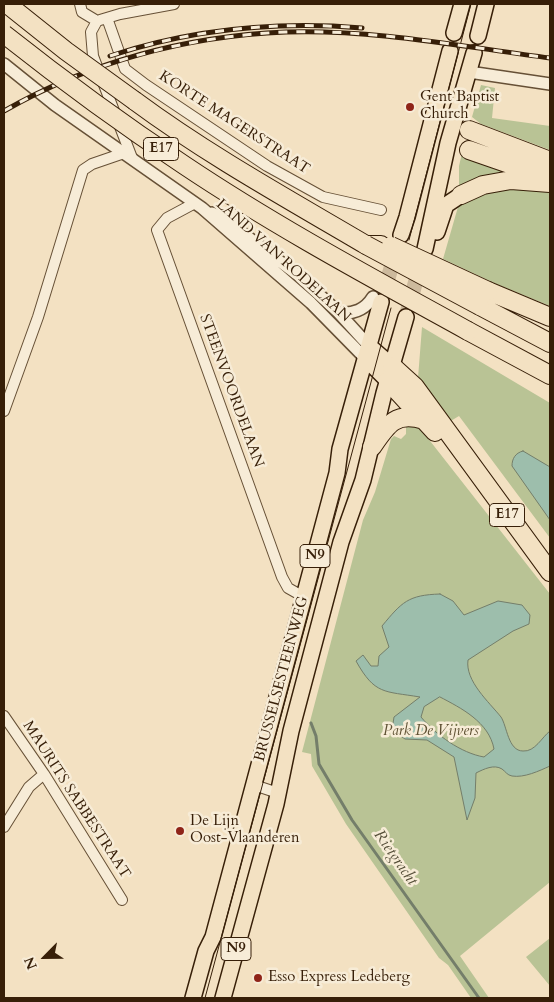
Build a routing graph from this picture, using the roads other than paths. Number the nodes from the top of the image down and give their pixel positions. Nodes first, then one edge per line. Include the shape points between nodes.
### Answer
1 (7, 4) edge
2 (80, 4) edge
3 (174, 4) edge
4 (462, 4) edge
5 (486, 4) edge
6 (162, 5) edge
7 (102, 20) junction
8 (454, 33) dead end
9 (4, 34) edge
10 (478, 36) dead end
11 (450, 51) dead end
12 (474, 54) dead end
13 (4, 64) edge
14 (469, 72) junction
15 (550, 84) edge
16 (461, 128) junction
17 (428, 136) junction
18 (448, 143) junction
19 (469, 150) joint
20 (128, 156) junction
21 (550, 161) edge
22 (550, 178) edge
23 (550, 183) edge
24 (461, 195) joint
25 (198, 206) junction
26 (381, 210) dead end
27 (401, 235) tunnel mouth
28 (484, 299) junction
29 (377, 300) joint
30 (339, 313) junction
31 (406, 316) tunnel mouth
32 (550, 317) edge
33 (550, 343) edge
34 (367, 352) junction
35 (390, 374) junction
36 (550, 375) edge
37 (4, 411) edge
38 (424, 420) junction
39 (372, 447) junction
40 (550, 572) edge
41 (550, 582) edge
42 (304, 596) junction
43 (4, 716) edge
44 (44, 774) junction
45 (254, 785) junction
46 (278, 793) junction
47 (4, 827) edge
48 (122, 900) dead end
49 (193, 998) edge
50 (223, 998) edge

1 - 28 highway, E17, bridge via 167,124 257,182 366,245 391,246
2 - 7 street via 82,12
3 - 6 street
4 - 8 main road
5 - 10 main road
6 - 7 street
7 - 20 street via 91,32 93,56
7 - 26 street, KORTE MAGERSTRAAT via 125,69 146,85 267,166 323,196
9 - 36 highway, E17, bridge via 51,72 184,166 254,210
11 - 17 main road
12 - 14 main road
13 - 20 street, LAND VAN RODELAAN via 55,105
14 - 15 street
14 - 16 main road
16 - 17 main road via 439,126
16 - 18 main road
16 - 21 highway
17 - 18 main road
17 - 27 main road
18 - 19 main road
18 - 24 main road via 425,249 436,237 446,206
19 - 22 highway
20 - 25 street, LAND VAN RODELAAN
20 - 37 street via 92,164 83,170 38,317
23 - 24 highway via 511,180 483,185
25 - 30 street, LAND VAN RODELAAN via 223,218 298,276
25 - 34 street, LAND VAN RODELAAN
25 - 42 street, STEENVOORDELAAN via 167,218 157,230 282,577 288,588
28 - 32 highway
28 - 33 highway
29 - 30 street, BRUSSELSESTEENWEG / N9 via 357,312
29 - 34 main road, BRUSSELSESTEENWEG / N9
30 - 34 street, LAND VAN RODELAAN
31 - 35 main road, BRUSSELSESTEENWEG / N9
34 - 35 main road
34 - 42 main road, BRUSSELSESTEENWEG / N9
35 - 38 highway
35 - 39 main road, BRUSSELSESTEENWEG / N9
35 - 40 highway, E17 via 414,387
38 - 39 highway, N9 via 409,416 395,420 384,429
38 - 41 highway via 467,470
39 - 46 main road, BRUSSELSESTEENWEG / N9 via 341,542 290,731
42 - 45 main road, BRUSSELSESTEENWEG / N9
43 - 44 street, MAURITS SABBESTRAAT
44 - 47 street via 29,787
44 - 48 street, MAURITS SABBESTRAAT
45 - 46 street
45 - 49 main road, BRUSSELSESTEENWEG / N9
46 - 50 main road, BRUSSELSESTEENWEG / N9

